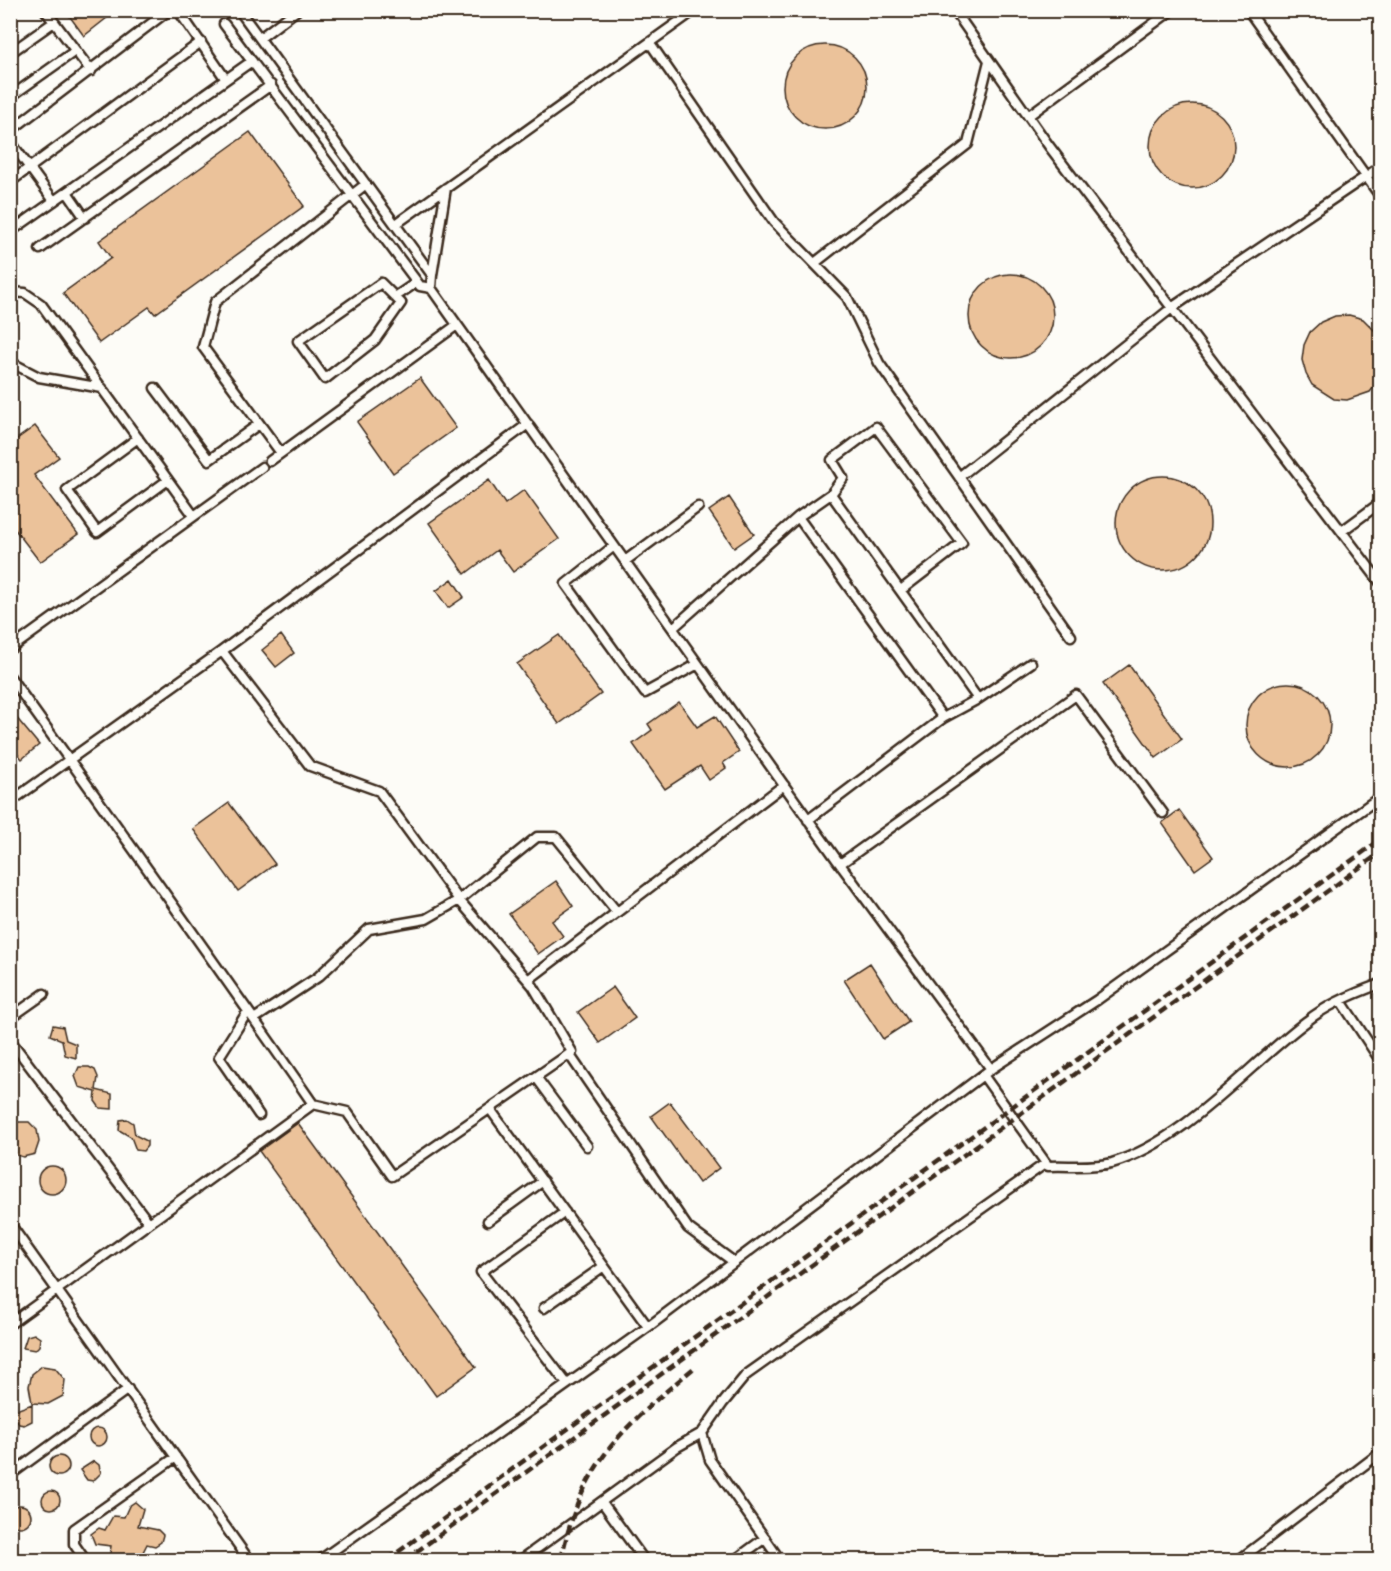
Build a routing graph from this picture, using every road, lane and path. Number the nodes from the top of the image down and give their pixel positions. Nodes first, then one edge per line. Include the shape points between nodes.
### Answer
1 (45, 10) edge
2 (169, 10) edge
3 (178, 10) edge
4 (239, 10) edge
5 (297, 10) edge
6 (695, 10) edge
7 (954, 10) edge
8 (1172, 10) edge
9 (1248, 10) edge
10 (54, 22) junction
11 (224, 24) dead end
12 (260, 38) junction
13 (201, 42) junction
14 (650, 43) junction
15 (75, 51) junction
16 (10, 53) edge
17 (252, 61) junction
18 (990, 61) junction
19 (91, 71) junction
20 (225, 78) junction
21 (271, 85) junction
22 (10, 97) edge
23 (1028, 116) junction
24 (10, 132) edge
25 (10, 141) edge
26 (1380, 167) edge
27 (30, 168) junction
28 (1367, 177) junction
29 (10, 182) edge
30 (366, 184) junction
31 (446, 188) junction
32 (67, 192) junction
33 (354, 194) junction
34 (1380, 196) edge
35 (54, 201) junction
36 (85, 218) junction
37 (396, 224) junction
38 (10, 232) edge
39 (40, 249) dead end
40 (816, 262) junction
41 (432, 275) junction
42 (417, 282) junction
43 (431, 288) junction
44 (10, 292) edge
45 (395, 297) junction
46 (1173, 307) junction
47 (457, 325) junction
48 (10, 362) edge
49 (102, 388) junction
50 (155, 388) dead end
51 (259, 424) junction
52 (528, 424) junction
53 (138, 438) junction
54 (281, 453) junction
55 (270, 461) dead end
56 (262, 467) dead end
57 (959, 477) junction
58 (168, 480) junction
59 (831, 494) junction
60 (1380, 503) edge
61 (698, 507) dead end
62 (194, 516) junction
63 (798, 517) junction
64 (1342, 531) junction
65 (614, 546) junction
66 (625, 561) junction
67 (1380, 582) edge
68 (901, 590) junction
69 (673, 628) junction
70 (1071, 636) dead end
71 (10, 650) edge
72 (222, 651) junction
73 (698, 663) junction
74 (1030, 663) dead end
75 (10, 677) edge
76 (978, 699) junction
77 (943, 718) junction
78 (69, 758) junction
79 (784, 784) junction
80 (1380, 797) edge
81 (10, 802) edge
82 (1163, 813) dead end
83 (808, 820) junction
84 (840, 864) junction
85 (459, 900) junction
86 (617, 912) junction
87 (528, 980) junction
88 (1380, 984) edge
89 (44, 994) dead end
90 (1341, 1001) junction
91 (248, 1011) junction
92 (10, 1017) edge
93 (254, 1019) junction
94 (10, 1040) edge
95 (569, 1054) junction
96 (1380, 1059) edge
97 (991, 1069) junction
98 (983, 1075) junction
99 (536, 1077) junction
100 (313, 1104) junction
101 (490, 1109) junction
102 (259, 1115) dead end
103 (587, 1146) dead end
104 (1046, 1163) junction
105 (543, 1181) junction
106 (565, 1212) junction
107 (488, 1221) dead end
108 (149, 1223) junction
109 (10, 1224) edge
110 (734, 1262) junction
111 (604, 1266) junction
112 (58, 1289) junction
113 (544, 1308) dead end
114 (10, 1324) edge
115 (648, 1327) junction
116 (567, 1384) junction
117 (128, 1389) junction
118 (702, 1433) junction
119 (1380, 1453) edge
120 (176, 1457) junction
121 (10, 1475) edge
122 (602, 1502) junction
123 (765, 1539) junction
124 (85, 1560) edge
125 (249, 1560) edge
126 (320, 1560) edge
127 (521, 1560) edge
128 (644, 1560) edge
129 (735, 1560) edge
130 (780, 1560) edge
131 (1239, 1560) edge

1 - 10 lane
2 - 19 lane
3 - 13 lane
4 - 12 lane
5 - 12 lane
6 - 14 lane
7 - 18 lane
8 - 23 lane
9 - 28 lane
10 - 15 lane
10 - 16 lane
11 - 17 lane
12 - 30 lane
13 - 20 lane
13 - 27 lane
14 - 31 lane
14 - 40 lane via 774,222
15 - 19 lane
15 - 22 lane
17 - 20 lane
17 - 21 lane
18 - 23 lane
18 - 40 lane via 968,144
19 - 24 lane
20 - 32 lane
21 - 33 lane
21 - 36 lane
23 - 46 lane
25 - 27 lane
26 - 28 lane
27 - 29 lane
27 - 35 lane
28 - 34 lane
28 - 46 lane
30 - 33 lane
30 - 37 lane
31 - 37 lane
31 - 41 lane
32 - 35 lane
32 - 36 lane
33 - 42 lane
33 - 51 lane via 215,302 203,347
35 - 38 lane
36 - 39 lane
37 - 41 lane
40 - 57 lane via 848,297 879,363
41 - 43 lane
42 - 43 lane
42 - 45 lane
43 - 47 lane
44 - 49 lane via 25,293 41,304
45 - 45 lane via 381,283 298,341 325,379 375,340 401,303
46 - 57 lane
46 - 64 lane
47 - 52 lane
47 - 54 lane
48 - 49 lane via 39,377
49 - 53 lane
50 - 51 lane via 209,460
51 - 54 lane
52 - 65 lane
52 - 72 lane
53 - 58 lane
53 - 58 lane via 67,490 73,499 97,532
54 - 55 lane
56 - 62 lane
57 - 70 lane
58 - 62 lane
59 - 63 lane
59 - 68 lane
59 - 68 lane via 843,478 832,460 876,427 962,543
60 - 64 lane
61 - 66 lane
62 - 71 lane
63 - 69 lane
63 - 77 lane
64 - 67 lane
65 - 66 lane
65 - 73 lane via 566,584 645,693
66 - 69 lane
68 - 76 lane
69 - 73 lane
72 - 78 lane
72 - 85 lane via 310,766 379,790
73 - 79 lane
74 - 76 lane
75 - 78 lane
76 - 77 lane
77 - 83 lane
78 - 81 lane
78 - 91 lane
79 - 83 lane
79 - 86 lane
80 - 97 lane via 1097,1000
82 - 84 lane via 1076,695
83 - 84 lane
84 - 97 lane
85 - 86 lane via 537,837 556,837
85 - 87 lane
85 - 93 lane via 426,919 369,929 318,977
86 - 87 lane
87 - 95 lane via 572,1052
88 - 90 lane
89 - 92 lane
90 - 96 lane
90 - 104 lane via 1308,1020 1204,1108 1143,1151 1110,1163
91 - 93 lane
91 - 102 lane via 219,1058
93 - 100 lane
94 - 108 lane
95 - 99 lane
95 - 110 lane via 688,1228
97 - 98 lane
98 - 104 lane
98 - 110 lane
99 - 101 lane
99 - 103 lane
100 - 101 lane via 347,1112 392,1176
100 - 108 lane
101 - 105 lane
104 - 118 lane via 747,1375
105 - 106 lane
105 - 107 lane
106 - 111 lane
106 - 116 lane via 481,1272
108 - 112 lane
109 - 112 lane
110 - 115 lane
111 - 113 lane
111 - 115 lane
112 - 114 lane
112 - 117 lane
115 - 116 lane
116 - 126 lane
117 - 120 lane
117 - 121 lane
118 - 122 lane
118 - 123 lane via 710,1460
119 - 131 lane
120 - 124 lane via 74,1529 74,1544
120 - 125 lane
122 - 127 lane
122 - 128 lane
123 - 129 lane
123 - 130 lane

